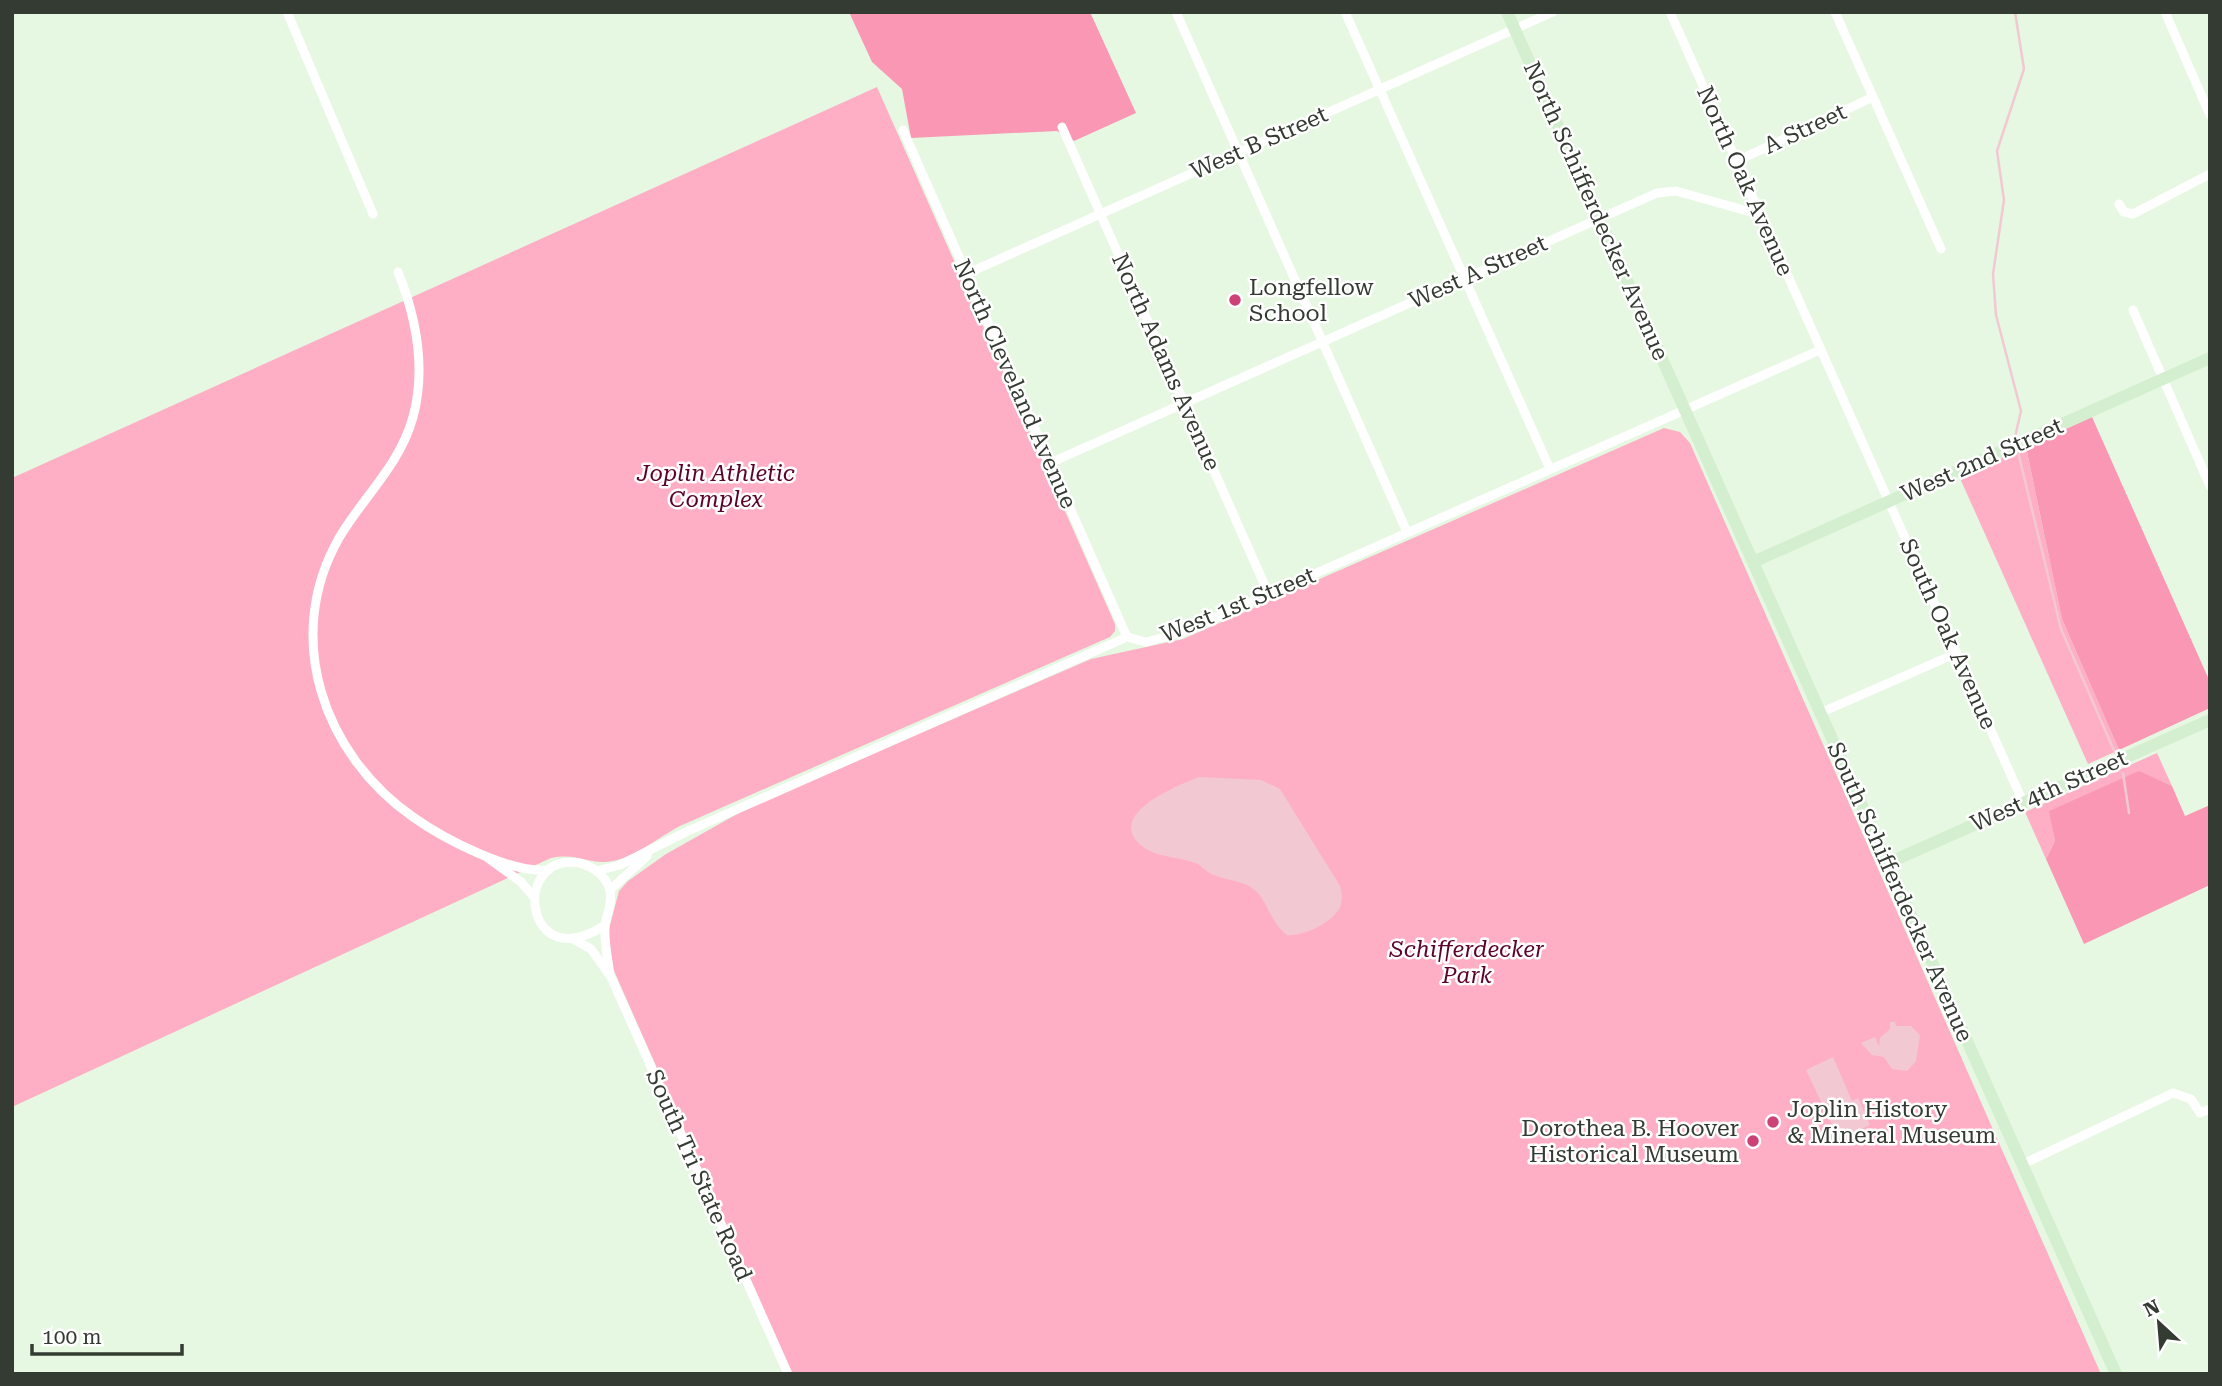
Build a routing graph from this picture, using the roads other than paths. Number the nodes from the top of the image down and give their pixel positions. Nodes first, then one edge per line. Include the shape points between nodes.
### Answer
1 (287, 12) edge
2 (1176, 12) edge
3 (1345, 12) edge
4 (1507, 12) edge
5 (1553, 12) edge
6 (1670, 12) edge
7 (1835, 12) edge
8 (2165, 12) edge
9 (1515, 29) junction
10 (1380, 89) junction
11 (1873, 97) junction
12 (2210, 115) edge
13 (1062, 127) dead end
14 (903, 130) dead end
15 (1238, 152) junction
16 (1737, 161) junction
17 (2210, 174) edge
18 (2119, 204) dead end
19 (373, 214) dead end
20 (1100, 214) junction
21 (1758, 214) junction
22 (1599, 219) junction
23 (1941, 249) dead end
24 (398, 272) dead end
25 (966, 274) junction
26 (1464, 278) junction
27 (2133, 310) dead end
28 (1322, 341) junction
29 (1820, 350) junction
30 (2210, 358) edge
31 (2163, 379) junction
32 (1185, 403) junction
33 (1685, 410) junction
34 (1050, 463) junction
35 (1550, 469) junction
36 (2210, 486) edge
37 (1889, 501) junction
38 (1408, 532) junction
39 (1753, 562) junction
40 (1269, 595) junction
41 (1127, 637) junction
42 (1957, 653) junction
43 (1820, 713) junction
44 (2210, 720) edge
45 (2023, 802) junction
46 (657, 848) junction
47 (481, 853) junction
48 (1888, 863) junction
49 (549, 870) junction
50 (597, 871) junction
51 (610, 890) junction
52 (533, 896) junction
53 (605, 925) junction
54 (575, 940) junction
55 (611, 976) junction
56 (2210, 1109) edge
57 (2021, 1165) junction
58 (788, 1374) edge
59 (2116, 1374) edge

1 - 19 street
2 - 15 street
3 - 10 street
4 - 9 main road, North Schifferdecker Avenue
5 - 9 street, West B Street
6 - 16 street, North Oak Avenue
7 - 11 street
8 - 12 street
9 - 10 street, West B Street
9 - 22 main road, North Schifferdecker Avenue
10 - 15 street, West B Street
10 - 26 street
11 - 16 street, A Street
11 - 23 street
13 - 20 street, North Adams Avenue
14 - 25 street, North Cleveland Avenue
15 - 20 street, West B Street
15 - 28 street
16 - 21 street, North Oak Avenue
17 - 18 street via 2133,214 2124,212
20 - 25 street, West B Street
20 - 32 street, North Adams Avenue
21 - 22 street, West A Street via 1676,191 1657,193
21 - 29 street, North Oak Avenue
22 - 26 street, West A Street
22 - 33 main road, North Schifferdecker Avenue
24 - 47 street via 416,331 419,359 413,417 374,493 328,560 314,632 319,688 336,733 366,778 419,821
25 - 34 street, North Cleveland Avenue
26 - 28 street, West A Street
26 - 35 street
27 - 31 street
28 - 32 street, West A Street
28 - 38 street
29 - 33 street, West 1st Street
29 - 37 street, South Oak Avenue
30 - 31 main road, West 2nd Street
31 - 36 street
31 - 37 main road, West 2nd Street
32 - 34 street, West A Street
32 - 40 street, North Adams Avenue
33 - 35 street, West 1st Street
33 - 39 main road, South Schifferdecker Avenue
34 - 41 street, North Cleveland Avenue
35 - 38 street, West 1st Street
37 - 39 main road, West 2nd Street
37 - 42 street, South Oak Avenue
38 - 40 street, West 1st Street
39 - 43 main road, South Schifferdecker Avenue
40 - 41 street, West 1st Street via 1165,638 1146,642
41 - 46 street, West 1st Street
42 - 43 street
42 - 45 street, South Oak Avenue
43 - 48 main road, South Schifferdecker Avenue
44 - 45 main road, West 4th Street
45 - 48 main road, West 4th Street
46 - 50 street, West 1st Street
46 - 51 street, West 1st Street
47 - 49 street via 532,872
47 - 52 street
48 - 57 main road, South Schifferdecker Avenue
49 - 50 street via 573,862
49 - 52 street via 538,881
50 - 51 street
51 - 53 street, South Tri State Road
52 - 54 street, South Tri State Road via 541,926 554,936
53 - 54 street
53 - 55 street, South Tri State Road
54 - 55 street, South Tri State Road via 591,949
55 - 58 street, South Tri State Road
56 - 57 street via 2200,1113 2191,1099 2173,1093
57 - 59 main road, South Schifferdecker Avenue

